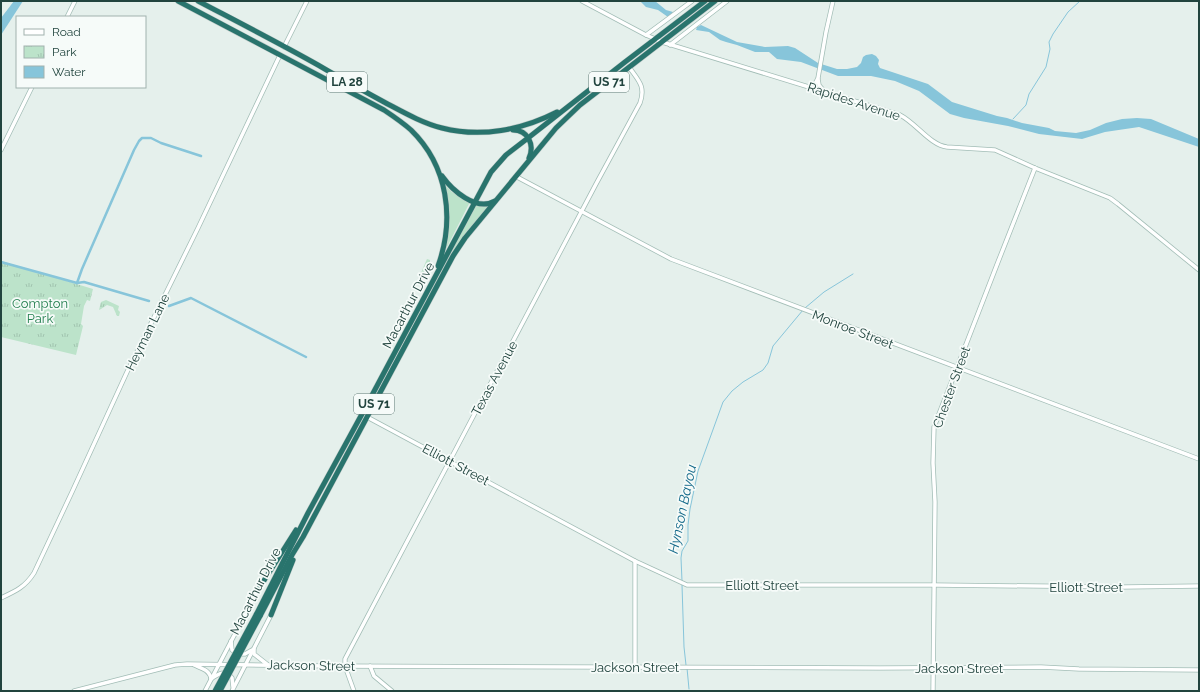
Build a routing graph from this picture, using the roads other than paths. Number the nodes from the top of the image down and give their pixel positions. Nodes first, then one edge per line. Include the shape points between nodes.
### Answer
1 (75, 1) edge
2 (178, 1) edge
3 (198, 1) edge
4 (307, 1) edge
5 (582, 1) edge
6 (692, 1) edge
7 (705, 1) edge
8 (715, 1) edge
9 (727, 1) edge
10 (833, 1) edge
11 (68, 16) edge
12 (646, 35) junction
13 (655, 39) junction
14 (662, 42) junction
15 (670, 45) junction
16 (284, 47) junction
17 (280, 55) junction
18 (625, 62) junction
19 (629, 67) junction
20 (322, 77) junction
21 (818, 77) junction
22 (806, 86) junction
23 (32, 88) edge
24 (813, 88) junction
25 (825, 92) junction
26 (370, 95) junction
27 (581, 96) junction
28 (368, 102) junction
29 (416, 118) junction
30 (506, 130) junction
31 (528, 138) junction
32 (1, 150) edge
33 (527, 163) junction
34 (1035, 168) junction
35 (437, 170) junction
36 (517, 177) junction
37 (498, 199) junction
38 (475, 202) junction
39 (582, 211) junction
40 (1199, 270) edge
41 (432, 283) junction
42 (957, 368) junction
43 (365, 415) junction
44 (1199, 459) edge
45 (450, 460) junction
46 (308, 512) junction
47 (303, 537) junction
48 (635, 561) junction
49 (934, 585) junction
50 (1199, 586) edge
51 (258, 590) joint
52 (1, 598) edge
53 (258, 615) junction
54 (271, 615) joint
55 (231, 640) junction
56 (253, 648) junction
57 (193, 664) junction
58 (218, 664) junction
59 (245, 664) junction
60 (268, 665) junction
61 (344, 666) junction
62 (370, 666) junction
63 (635, 667) junction
64 (933, 668) junction
65 (1199, 670) edge
66 (211, 679) junction
67 (74, 691) edge
68 (205, 691) edge
69 (215, 691) edge
70 (220, 691) edge
71 (232, 691) edge
72 (354, 691) edge
73 (392, 691) edge
74 (933, 691) edge

1 - 11 street
2 - 17 highway, LA 28
3 - 16 highway, LA 28
4 - 16 street
5 - 12 street, Rapides Avenue
6 - 12 street
7 - 13 highway, Macarthur Drive / US 71
8 - 14 highway, Macarthur Drive / US 71
9 - 15 street
10 - 21 street
12 - 13 street, Rapides Avenue
13 - 14 street, Rapides Avenue
13 - 18 highway, Macarthur Drive / US 71
14 - 15 street, Rapides Avenue
14 - 19 highway, Macarthur Drive / US 71
15 - 22 street, Rapides Avenue
16 - 17 highway
16 - 26 highway, LA 28
17 - 20 highway, LA 28
17 - 52 street, Heyman Lane via 127,372 34,573 19,590
18 - 19 highway
18 - 27 highway, Macarthur Drive / US 71
19 - 33 highway, Macarthur Drive / US 71 via 580,104
19 - 39 street, Texas Avenue via 641,84 643,94
20 - 26 highway via 367,97
20 - 28 highway, LA 28
21 - 22 street
21 - 24 street
21 - 25 street via 819,85
22 - 24 street, Rapides Avenue
23 - 32 street
24 - 25 street, Rapides Avenue
25 - 34 street, Rapides Avenue via 900,115 943,147 995,150
26 - 29 highway, LA 28
27 - 30 highway, LA 28 via 546,117
27 - 31 highway, Macarthur Drive / US 71
28 - 29 highway via 372,100
28 - 35 highway, LA 28 via 394,116 411,130 425,146
29 - 30 highway, LA 28 via 435,126 459,131
30 - 31 highway via 520,131
31 - 33 highway via 532,150
31 - 38 highway, Macarthur Drive / US 71 via 506,155 491,172
33 - 36 highway, Macarthur Drive / US 71
34 - 40 street, Rapides Avenue via 1114,201
34 - 42 street, Chester Street
35 - 38 highway, LA 28 via 450,187 461,196
35 - 41 highway via 446,200 447,232
36 - 37 highway, Macarthur Drive / US 71
36 - 39 street, Monroe Street
37 - 38 highway, LA 28 via 485,205
37 - 43 highway, Macarthur Drive / US 71 via 458,247
38 - 41 highway, Macarthur Drive / US 71
39 - 42 street, Monroe Street via 671,259
39 - 45 street, Texas Avenue
41 - 43 highway, Macarthur Drive / US 71
42 - 44 street, Monroe Street
42 - 49 street, Chester Street via 934,427
43 - 45 street, Elliott Street
43 - 46 highway, Macarthur Drive / US 71
43 - 47 highway, Macarthur Drive / US 71
45 - 48 street, Elliott Street
45 - 61 street, Texas Avenue via 361,627
46 - 51 highway
46 - 53 highway, Macarthur Drive / US 71
47 - 53 highway, Macarthur Drive / US 71
47 - 54 highway
48 - 49 street, Elliott Street via 687,585
48 - 63 street
49 - 50 street, Elliott Street
49 - 64 street, Chester Street
51 - 55 street, Macarthur Drive
53 - 69 highway, Macarthur Drive / US 71, bridge
53 - 70 highway, Macarthur Drive / US 71, bridge
54 - 56 street, Macarthur Drive
55 - 56 street via 232,650 238,654 245,654
55 - 58 street, Macarthur Drive
56 - 59 street, Macarthur Drive
56 - 60 street via 254,654
57 - 58 street, Jackson Street
57 - 66 street via 209,673
57 - 67 street, Jackson Street via 175,665
58 - 59 street, Jackson Street
58 - 66 street, Macarthur Drive
59 - 60 street, Jackson Street
59 - 71 street, Macarthur Drive
60 - 61 street, Jackson Street
61 - 62 street, Jackson Street
61 - 72 street
62 - 63 street, Jackson Street
62 - 73 street via 374,676
63 - 64 street, Jackson Street
64 - 65 street, Jackson Street
64 - 74 street, Chester Street
66 - 68 street, Macarthur Drive
66 - 71 street via 216,675 228,674 233,680

